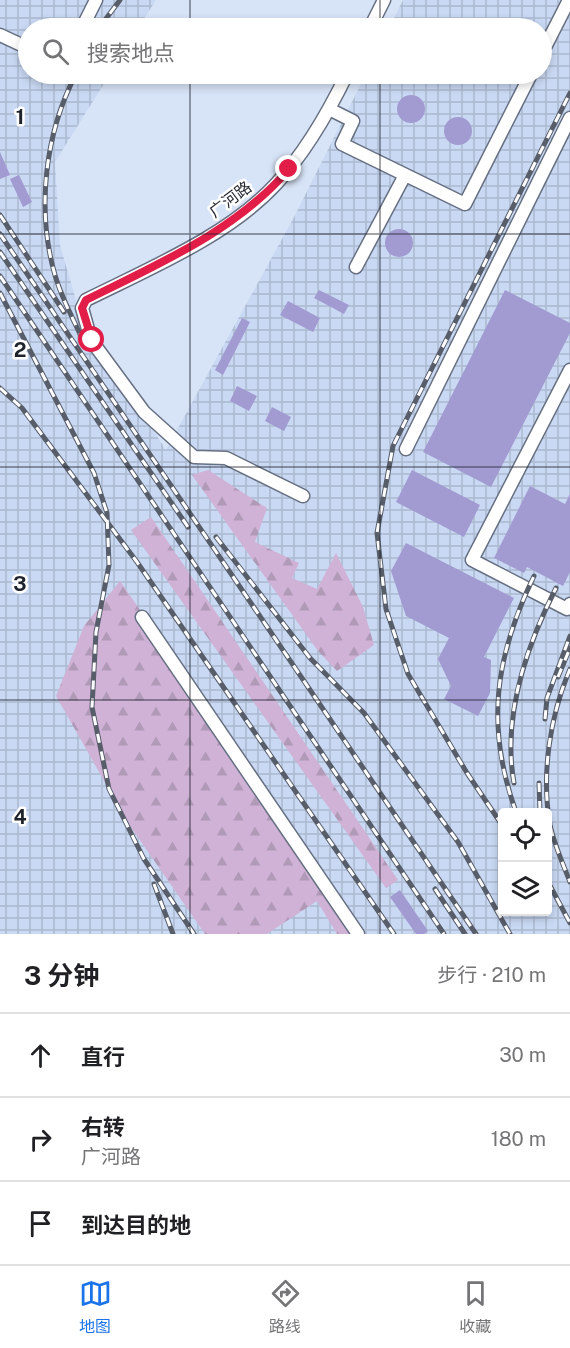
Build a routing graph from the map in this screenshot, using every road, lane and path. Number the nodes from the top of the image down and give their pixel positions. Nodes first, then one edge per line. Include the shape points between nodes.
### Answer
1 (96, 0) edge
2 (384, 0) edge
3 (568, 0) edge
4 (87, 18) edge
5 (375, 18) edge
6 (552, 33) edge
7 (0, 35) edge
8 (18, 43) edge
9 (342, 84) edge
10 (526, 84) edge
11 (329, 109) junction
12 (570, 118) edge
13 (405, 175) junction
14 (356, 267) dead end
15 (570, 370) edge
16 (406, 449) dead end
17 (303, 496) dead end
18 (570, 604) edge
19 (142, 617) dead end
20 (358, 934) edge

1 - 4 street
2 - 5 street
3 - 6 street
7 - 8 street
9 - 11 street, 广河路
10 - 13 street via 465,204
11 - 13 street via 353,121 342,144
11 - 17 street, 广河路 via 289,169 254,204 211,234 86,300 82,308 92,340 144,412 194,457 226,458
12 - 16 street
13 - 14 street
15 - 18 street via 472,560 567,609
19 - 20 street

